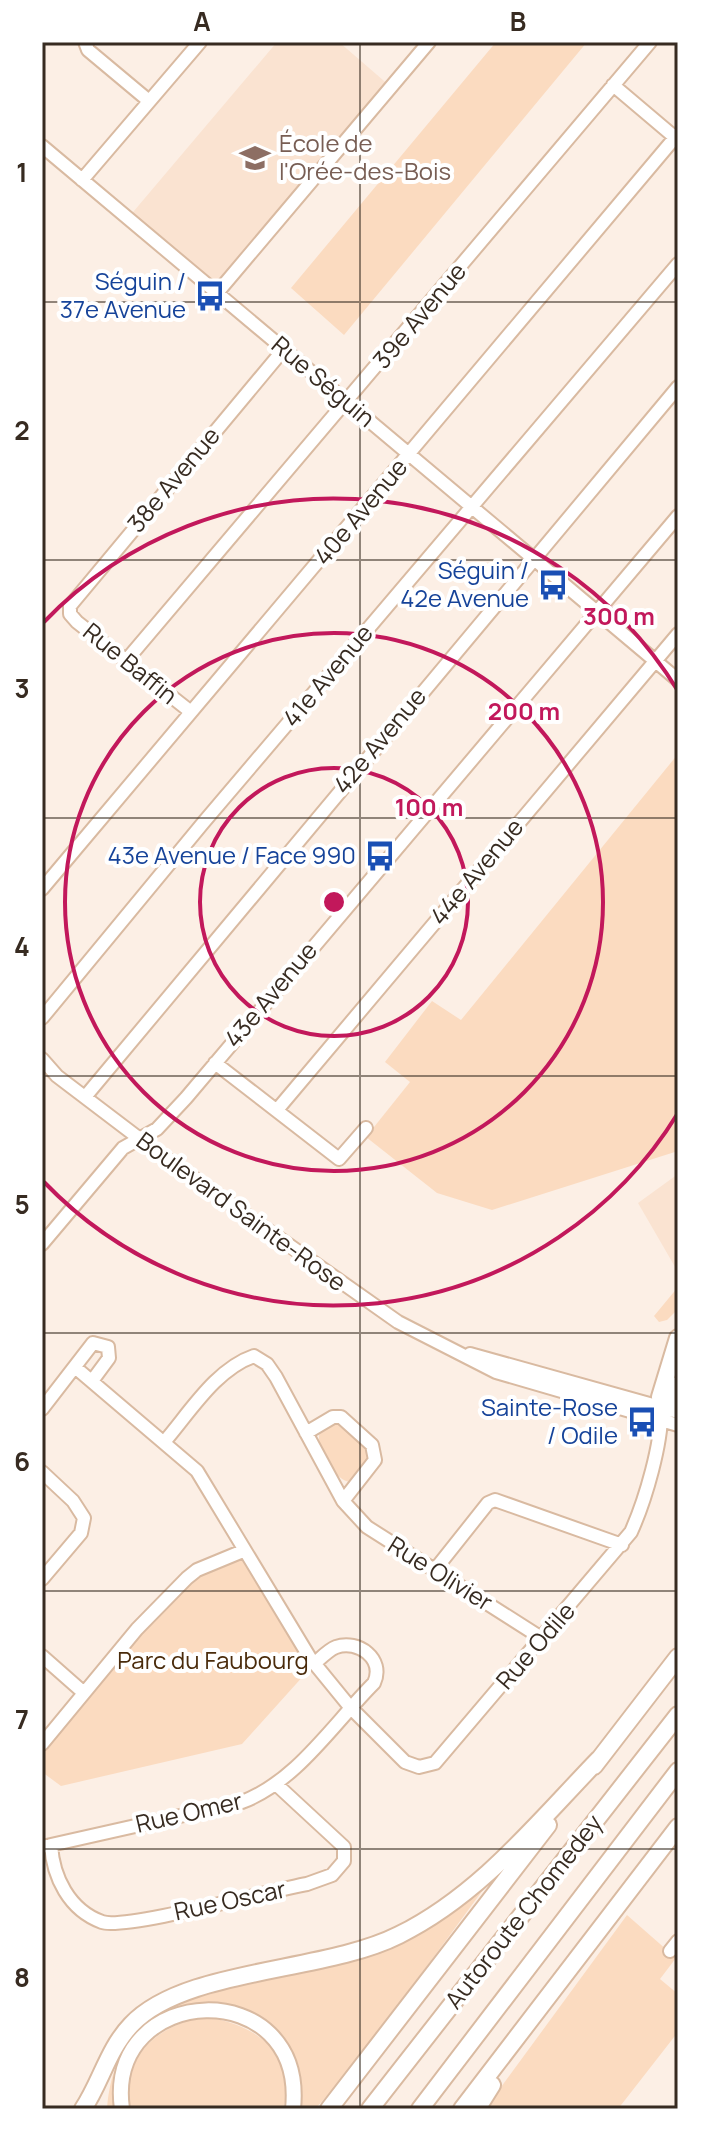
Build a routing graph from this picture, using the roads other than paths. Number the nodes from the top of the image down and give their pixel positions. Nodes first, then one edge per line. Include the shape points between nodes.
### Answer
1 (85, 42) edge
2 (200, 42) edge
3 (429, 42) edge
4 (650, 42) edge
5 (613, 85) junction
6 (149, 101) junction
7 (677, 137) edge
8 (42, 146) edge
9 (82, 180) junction
10 (678, 264) edge
11 (217, 293) junction
12 (284, 349) junction
13 (678, 387) edge
14 (347, 402) junction
15 (409, 454) junction
16 (472, 507) junction
17 (678, 516) edge
18 (534, 559) junction
19 (597, 612) junction
20 (70, 614) joint
21 (678, 634) edge
22 (655, 661) junction
23 (125, 662) junction
24 (678, 680) edge
25 (191, 712) junction
26 (42, 889) edge
27 (42, 1018) edge
28 (42, 1059) edge
29 (215, 1063) junction
30 (85, 1097) junction
31 (277, 1110) junction
32 (366, 1128) dead end
33 (139, 1139) junction
34 (42, 1244) edge
35 (678, 1338) edge
36 (76, 1368) junction
37 (92, 1381) junction
38 (678, 1385) edge
39 (42, 1409) edge
40 (667, 1412) edge
41 (678, 1425) edge
42 (306, 1433) junction
43 (165, 1441) junction
44 (42, 1472) edge
45 (343, 1501) junction
46 (622, 1545) junction
47 (243, 1551) junction
48 (434, 1571) junction
49 (42, 1579) edge
50 (543, 1639) junction
51 (42, 1656) edge
52 (678, 1657) edge
53 (314, 1664) junction
54 (84, 1693) junction
55 (350, 1707) junction
56 (678, 1715) edge
57 (42, 1744) edge
58 (599, 1759) junction
59 (678, 1771) edge
60 (277, 1785) junction
61 (678, 1827) edge
62 (46, 1846) edge
63 (556, 1987) junction
64 (96, 2102) edge
65 (83, 2109) edge
66 (122, 2109) edge
67 (293, 2109) edge
68 (329, 2109) edge
69 (370, 2109) edge
70 (420, 2109) edge
71 (462, 2109) edge
72 (477, 2109) edge

1 - 6 street
2 - 6 street
3 - 11 street
4 - 5 street, 39e Avenue
5 - 7 street
5 - 14 street, 39e Avenue
6 - 9 street
7 - 15 street, 40e Avenue
8 - 9 street, Rue Séguin
9 - 11 street, Rue Séguin
10 - 16 street, 41e Avenue
11 - 12 street, Rue Séguin
12 - 14 street, Rue Séguin
12 - 20 street, 38e Avenue via 75,597
13 - 18 street, 42e Avenue
14 - 15 street, Rue Séguin
14 - 23 street, 39e Avenue
15 - 16 street, Rue Séguin
15 - 25 street, 40e Avenue
16 - 18 street, Rue Séguin
16 - 27 street, 41e Avenue
17 - 19 street, 43e Avenue
18 - 19 street, Rue Séguin
18 - 30 street, 42e Avenue
19 - 22 street, Rue Séguin
19 - 29 street, 43e Avenue
20 - 23 street, Rue Baffin
21 - 22 street, 44e Avenue
22 - 24 street, Rue Séguin
22 - 31 street, 44e Avenue
23 - 25 street, Rue Baffin
25 - 26 street, 40e Avenue
28 - 30 street, Boulevard Sainte-Rose
29 - 31 street
29 - 33 street, 43e Avenue via 157,1129
30 - 33 street, Boulevard Sainte-Rose
31 - 32 street via 339,1159
33 - 34 street, 43e Avenue via 123,1148
33 - 40 street, Boulevard Sainte-Rose via 375,1307 451,1349
35 - 40 highway via 660,1397
36 - 37 street, Rue Odile
36 - 37 street via 93,1343 108,1347 109,1358
36 - 39 street
37 - 43 street, Rue Odile
38 - 40 highway
40 - 41 street, Boulevard Sainte-Rose
40 - 46 street, Rue Odile via 640,1508
42 - 43 street, Rue Olivier via 276,1377 254,1356 224,1373
42 - 45 street, Rue Olivier
42 - 45 street via 341,1417 372,1445 375,1460
43 - 47 street, Rue Odile via 215,1496
44 - 49 street via 84,1518 81,1533
45 - 48 street, Rue Olivier via 367,1527
46 - 48 street via 495,1500
46 - 50 street, Rue Odile
47 - 53 street, Rue Odile
47 - 54 street via 187,1578
48 - 50 street, Rue Olivier
50 - 55 street, Rue Odile via 435,1763 419,1767 405,1762
51 - 54 street
52 - 58 highway
53 - 55 street, Rue Odile
53 - 55 street via 335,1647 348,1645 377,1663 374,1683
54 - 57 street
55 - 60 street, Rue Omer
56 - 69 highway, Autoroute Chomedey
58 - 64 highway via 488,1875 419,1925 339,1957 195,1989 155,2005 119,2039
58 - 68 highway
59 - 70 highway, Autoroute Chomedey
60 - 62 street, Rue Omer via 242,1802
60 - 62 street, Rue Oscar via 344,1847 344,1861 332,1875 147,1919 104,1923 63,1890
61 - 63 highway
63 - 71 highway
63 - 72 highway
64 - 65 highway
66 - 67 main road via 124,2072 143,2038 175,2015 210,2009 246,2017 273,2039 290,2069

